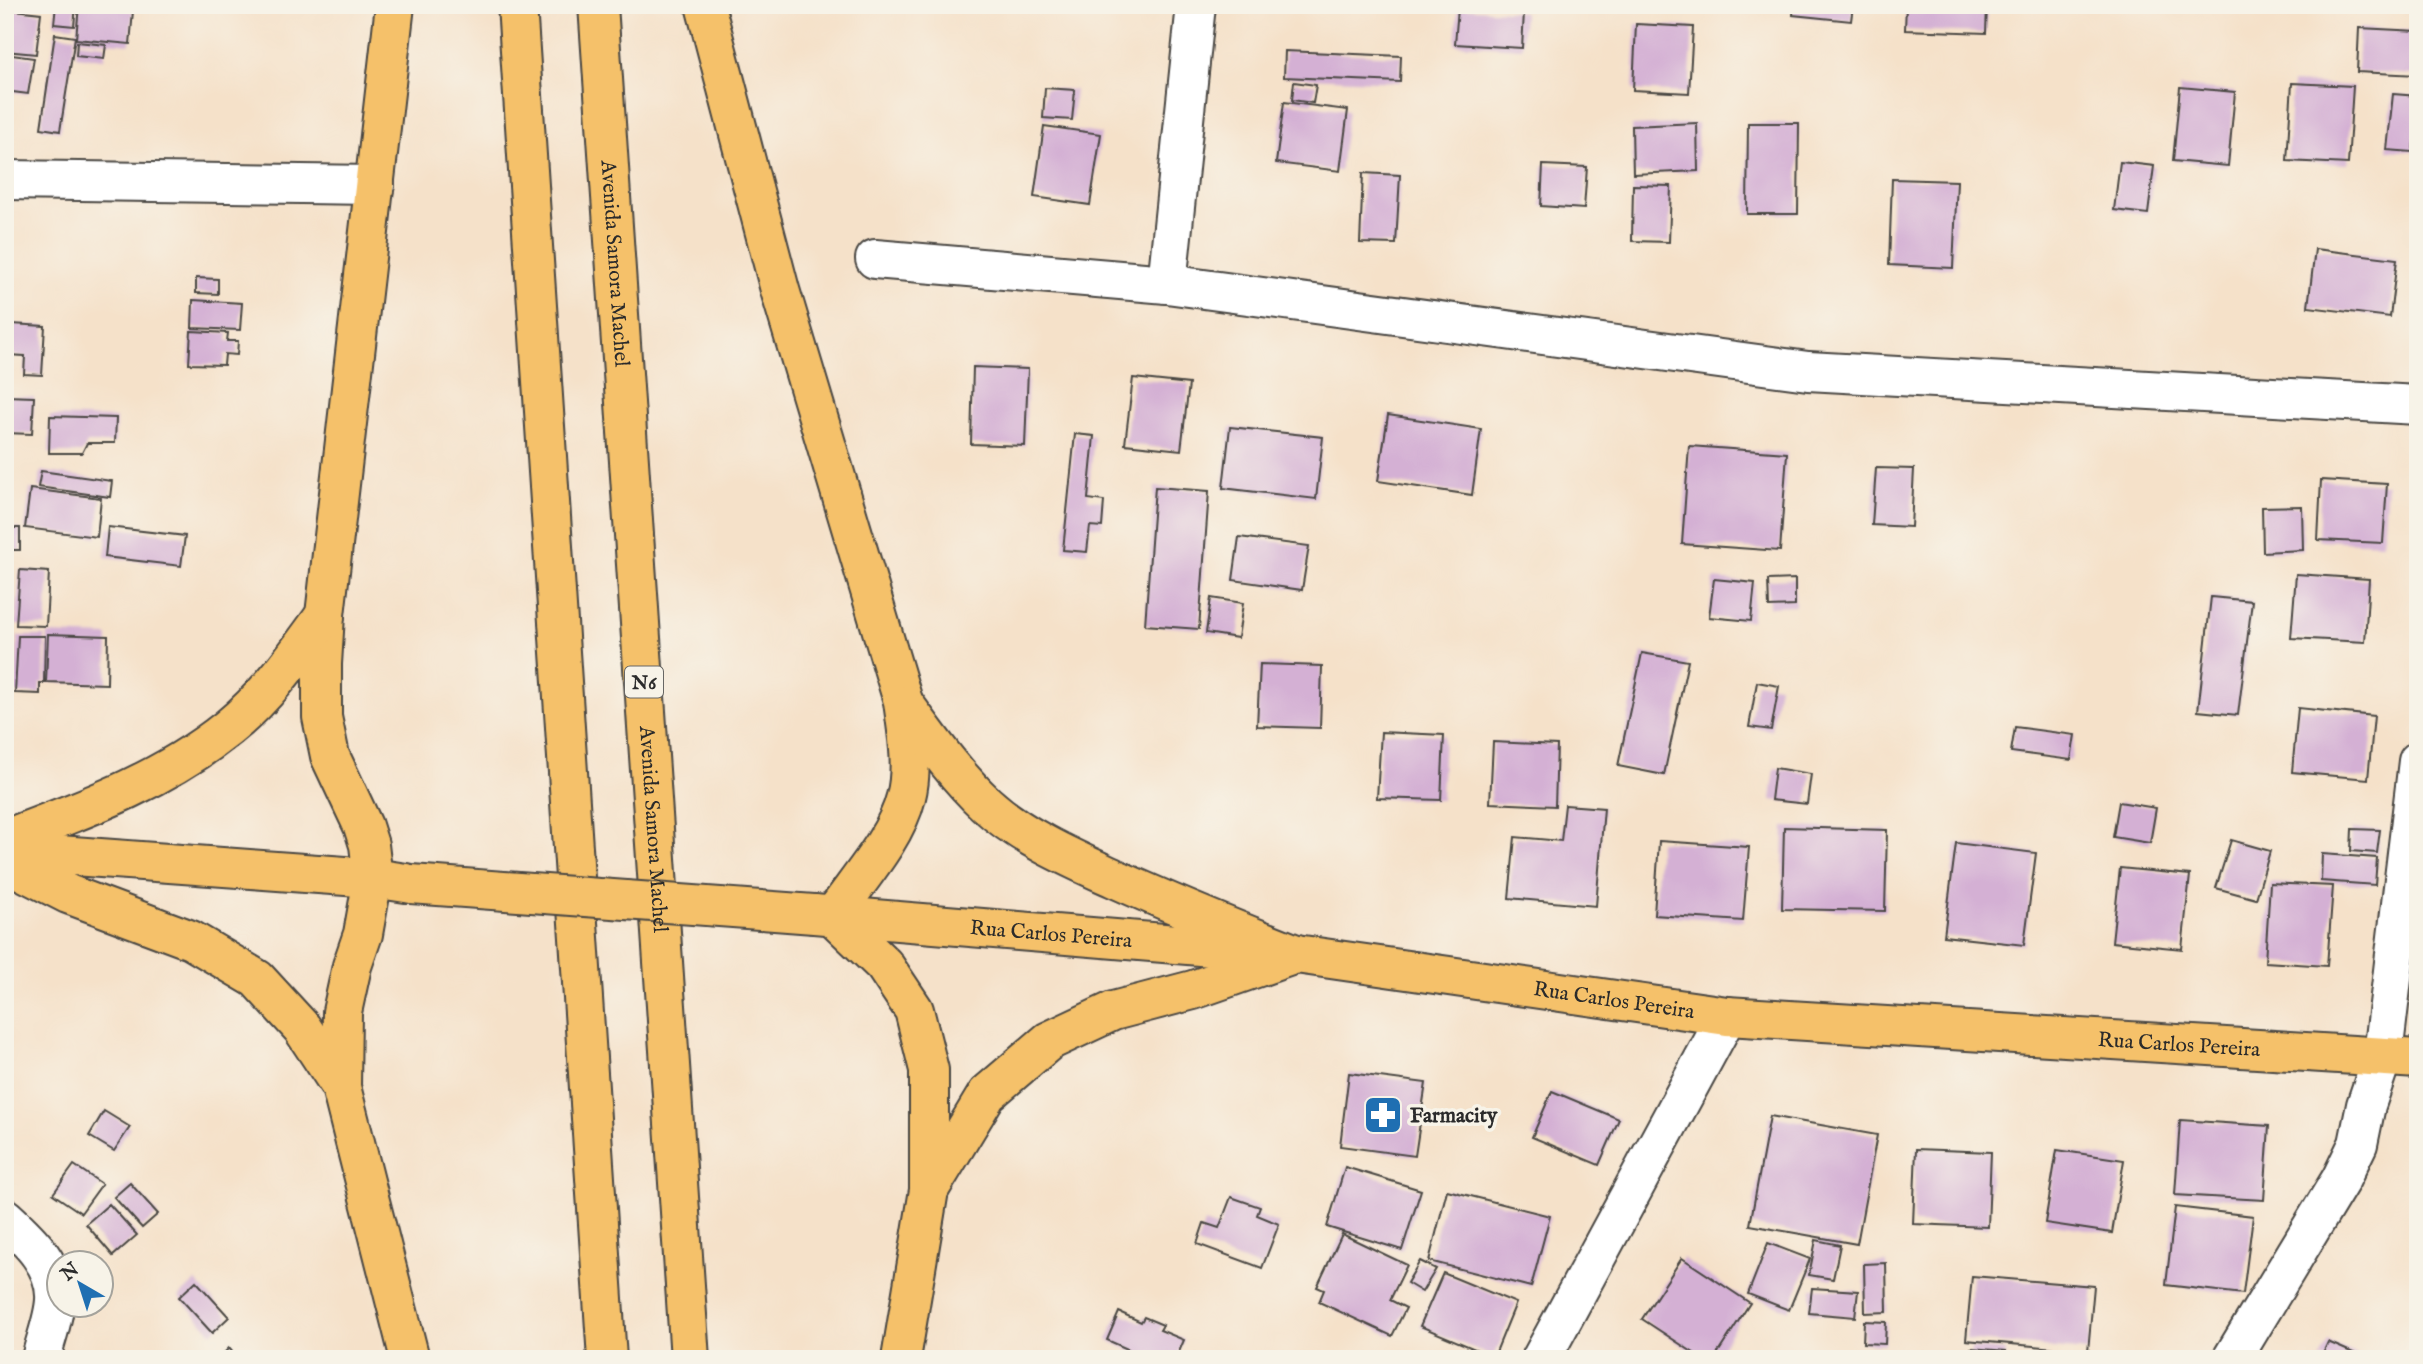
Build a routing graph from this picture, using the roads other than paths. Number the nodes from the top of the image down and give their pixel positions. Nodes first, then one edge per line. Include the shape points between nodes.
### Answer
1 (395, 5) edge
2 (517, 5) edge
3 (598, 5) edge
4 (705, 5) edge
5 (1196, 5) edge
6 (5, 180) edge
7 (374, 185) junction
8 (875, 259) dead end
9 (1167, 284) junction
10 (2418, 405) edge
11 (325, 615) junction
12 (903, 701) junction
13 (2418, 761) edge
14 (5, 839) edge
15 (5, 851) edge
16 (5, 862) edge
17 (373, 878) junction
18 (824, 915) junction
19 (1296, 954) junction
20 (1727, 1016) junction
21 (2400, 1057) edge
22 (341, 1087) junction
23 (929, 1190) junction
24 (5, 1218) edge
25 (41, 1359) edge
26 (410, 1359) edge
27 (607, 1359) edge
28 (690, 1359) edge
29 (901, 1359) edge
30 (1541, 1359) edge
31 (2232, 1359) edge

1 - 7 main road
2 - 27 main road
3 - 28 main road, Avenida Samora Machel / N6
4 - 12 main road via 780,290
5 - 9 street
6 - 7 street
7 - 11 main road
8 - 9 street
9 - 10 street via 1808,370
11 - 14 main road via 280,676 229,728 152,780
11 - 17 main road via 321,664 330,756 363,826
12 - 18 main road via 910,755 906,798 886,843
12 - 19 main road via 961,777 1014,825 1064,855 1165,902
13 - 21 street
15 - 17 main road, Rua Carlos Pereira
16 - 22 main road via 68,894 191,940 257,979 302,1028
17 - 18 main road, Rua Carlos Pereira, bridge
17 - 22 main road via 342,1012
18 - 19 main road, Rua Carlos Pereira
18 - 23 main road via 884,965 915,1010 929,1070
19 - 20 main road, Rua Carlos Pereira
19 - 23 main road via 1193,990 1114,1010 1049,1041 987,1094
20 - 21 main road, Rua Carlos Pereira
20 - 30 street
21 - 31 street via 2365,1105 2358,1144 2341,1179
22 - 26 main road
23 - 29 main road
24 - 25 street via 34,1244 51,1275 55,1299

